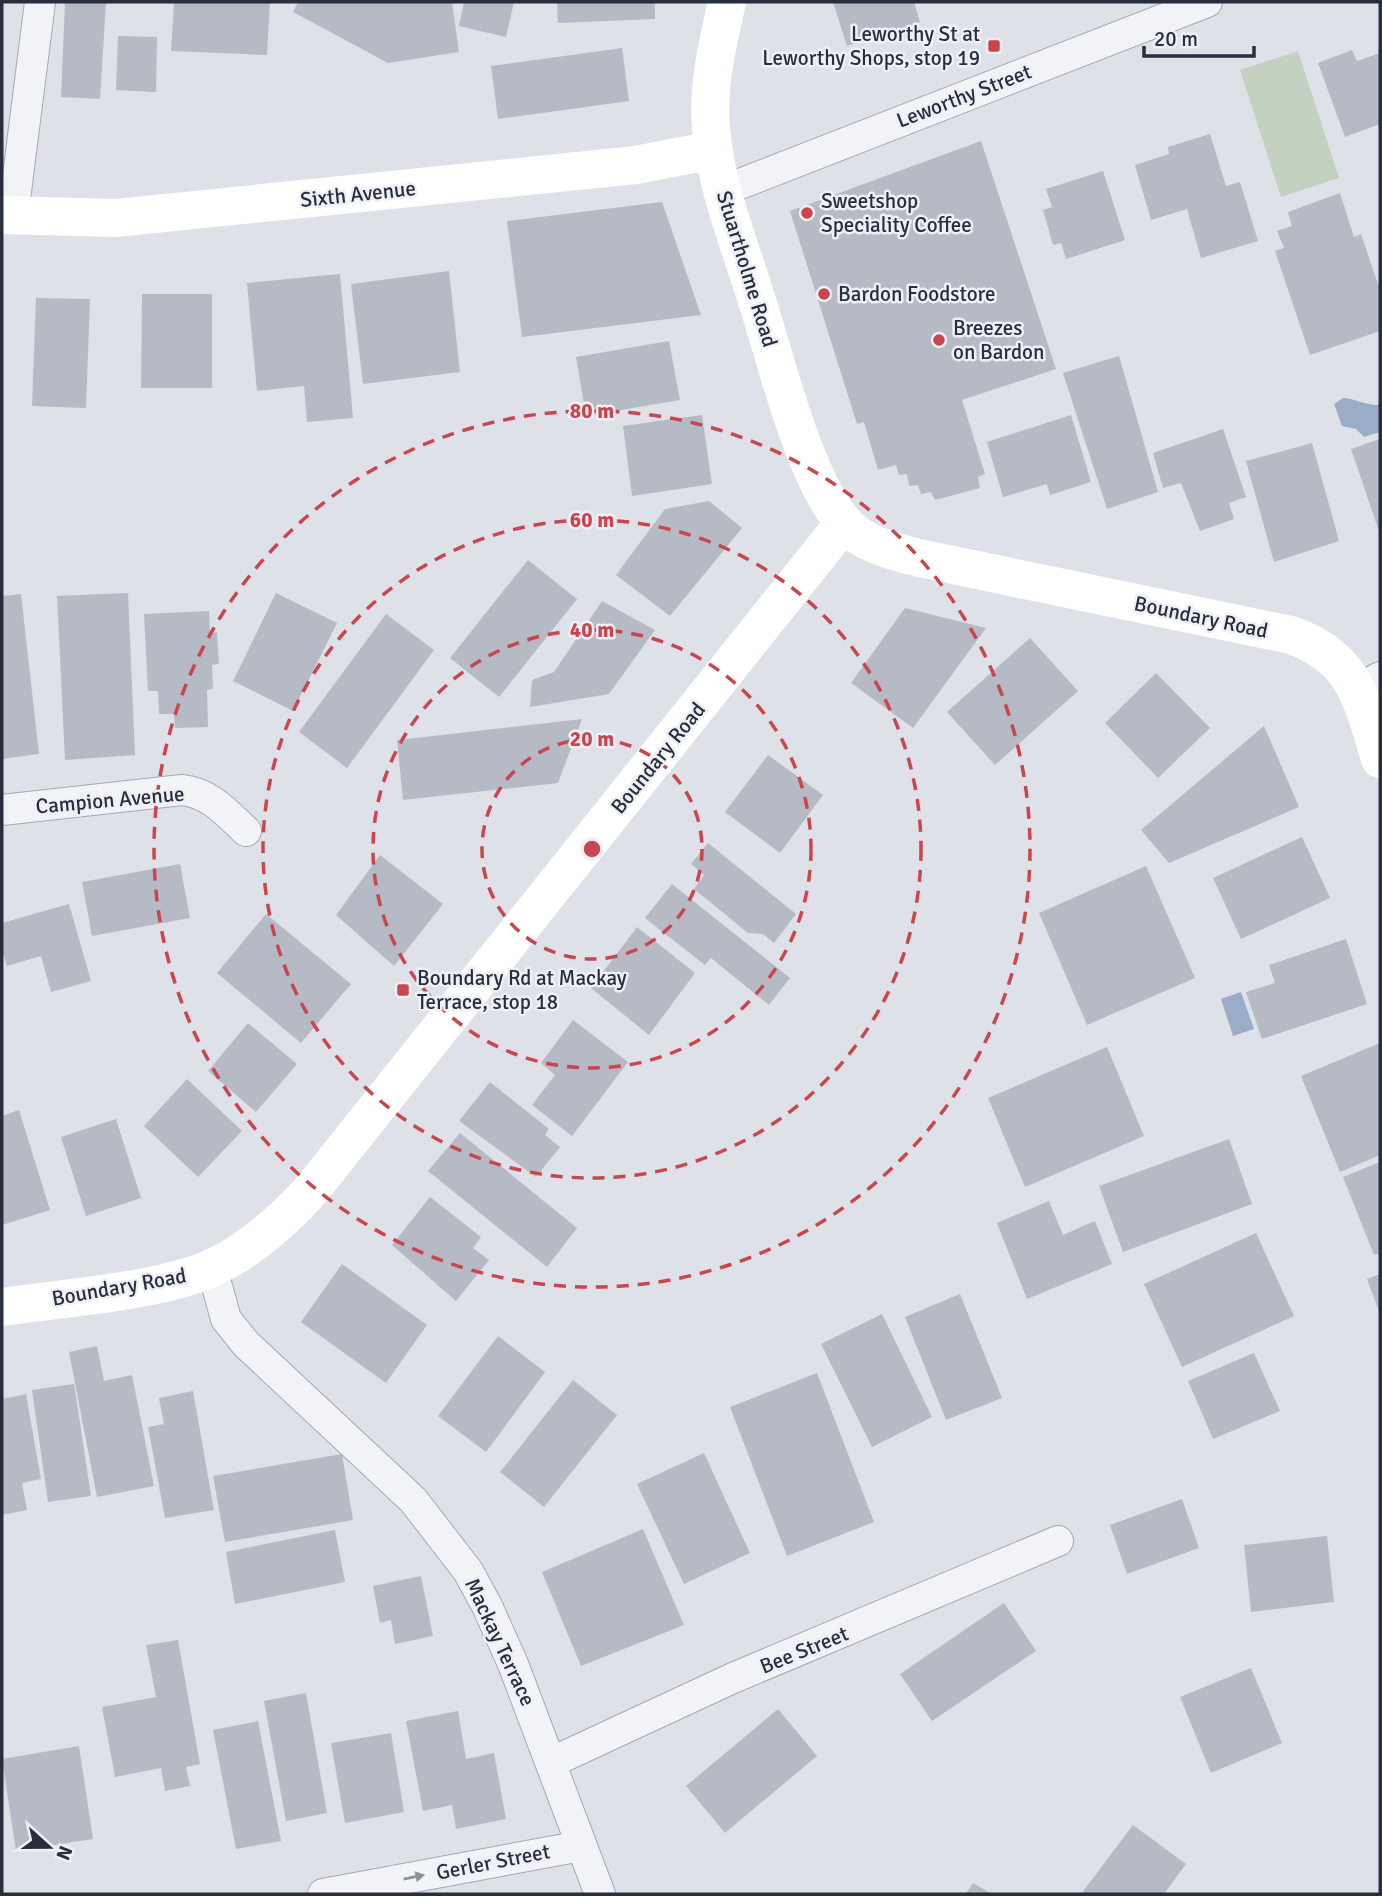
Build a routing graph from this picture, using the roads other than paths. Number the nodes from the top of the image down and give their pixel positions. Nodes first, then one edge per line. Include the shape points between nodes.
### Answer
1 (40, 2) edge
2 (727, 2) edge
3 (1207, 2) edge
4 (713, 150) junction
5 (722, 191) junction
6 (7, 215) edge
7 (844, 523) junction
8 (1368, 684) edge
9 (1380, 759) edge
10 (2, 810) edge
11 (246, 831) dead end
12 (212, 1268) junction
13 (2, 1307) edge
14 (1058, 1541) dead end
15 (552, 1762) junction
16 (581, 1846) junction
17 (323, 1894) edge
18 (600, 1894) edge

1 - 6 street
2 - 4 main road, Stuartholme Road via 710,94
3 - 5 street, Leworthy Street
4 - 5 main road, Stuartholme Road
4 - 6 main road, Sixth Avenue via 636,165 116,218
5 - 7 main road, Stuartholme Road via 794,418 828,500
7 - 8 main road, Boundary Road via 882,549 1291,635 1315,643
7 - 12 main road, Boundary Road via 312,1189 269,1232
8 - 9 main road, Boundary Road
10 - 11 street, Campion Avenue via 182,790 215,802
12 - 13 main road, Boundary Road via 183,1278
12 - 15 street, Mackay Terrace via 226,1319 246,1344 395,1482 459,1557 497,1626
14 - 15 street, Bee Street via 733,1678
15 - 16 street, Mackay Terrace
17 -> 16 street, Gerler Street
16 - 18 street, Mackay Terrace

